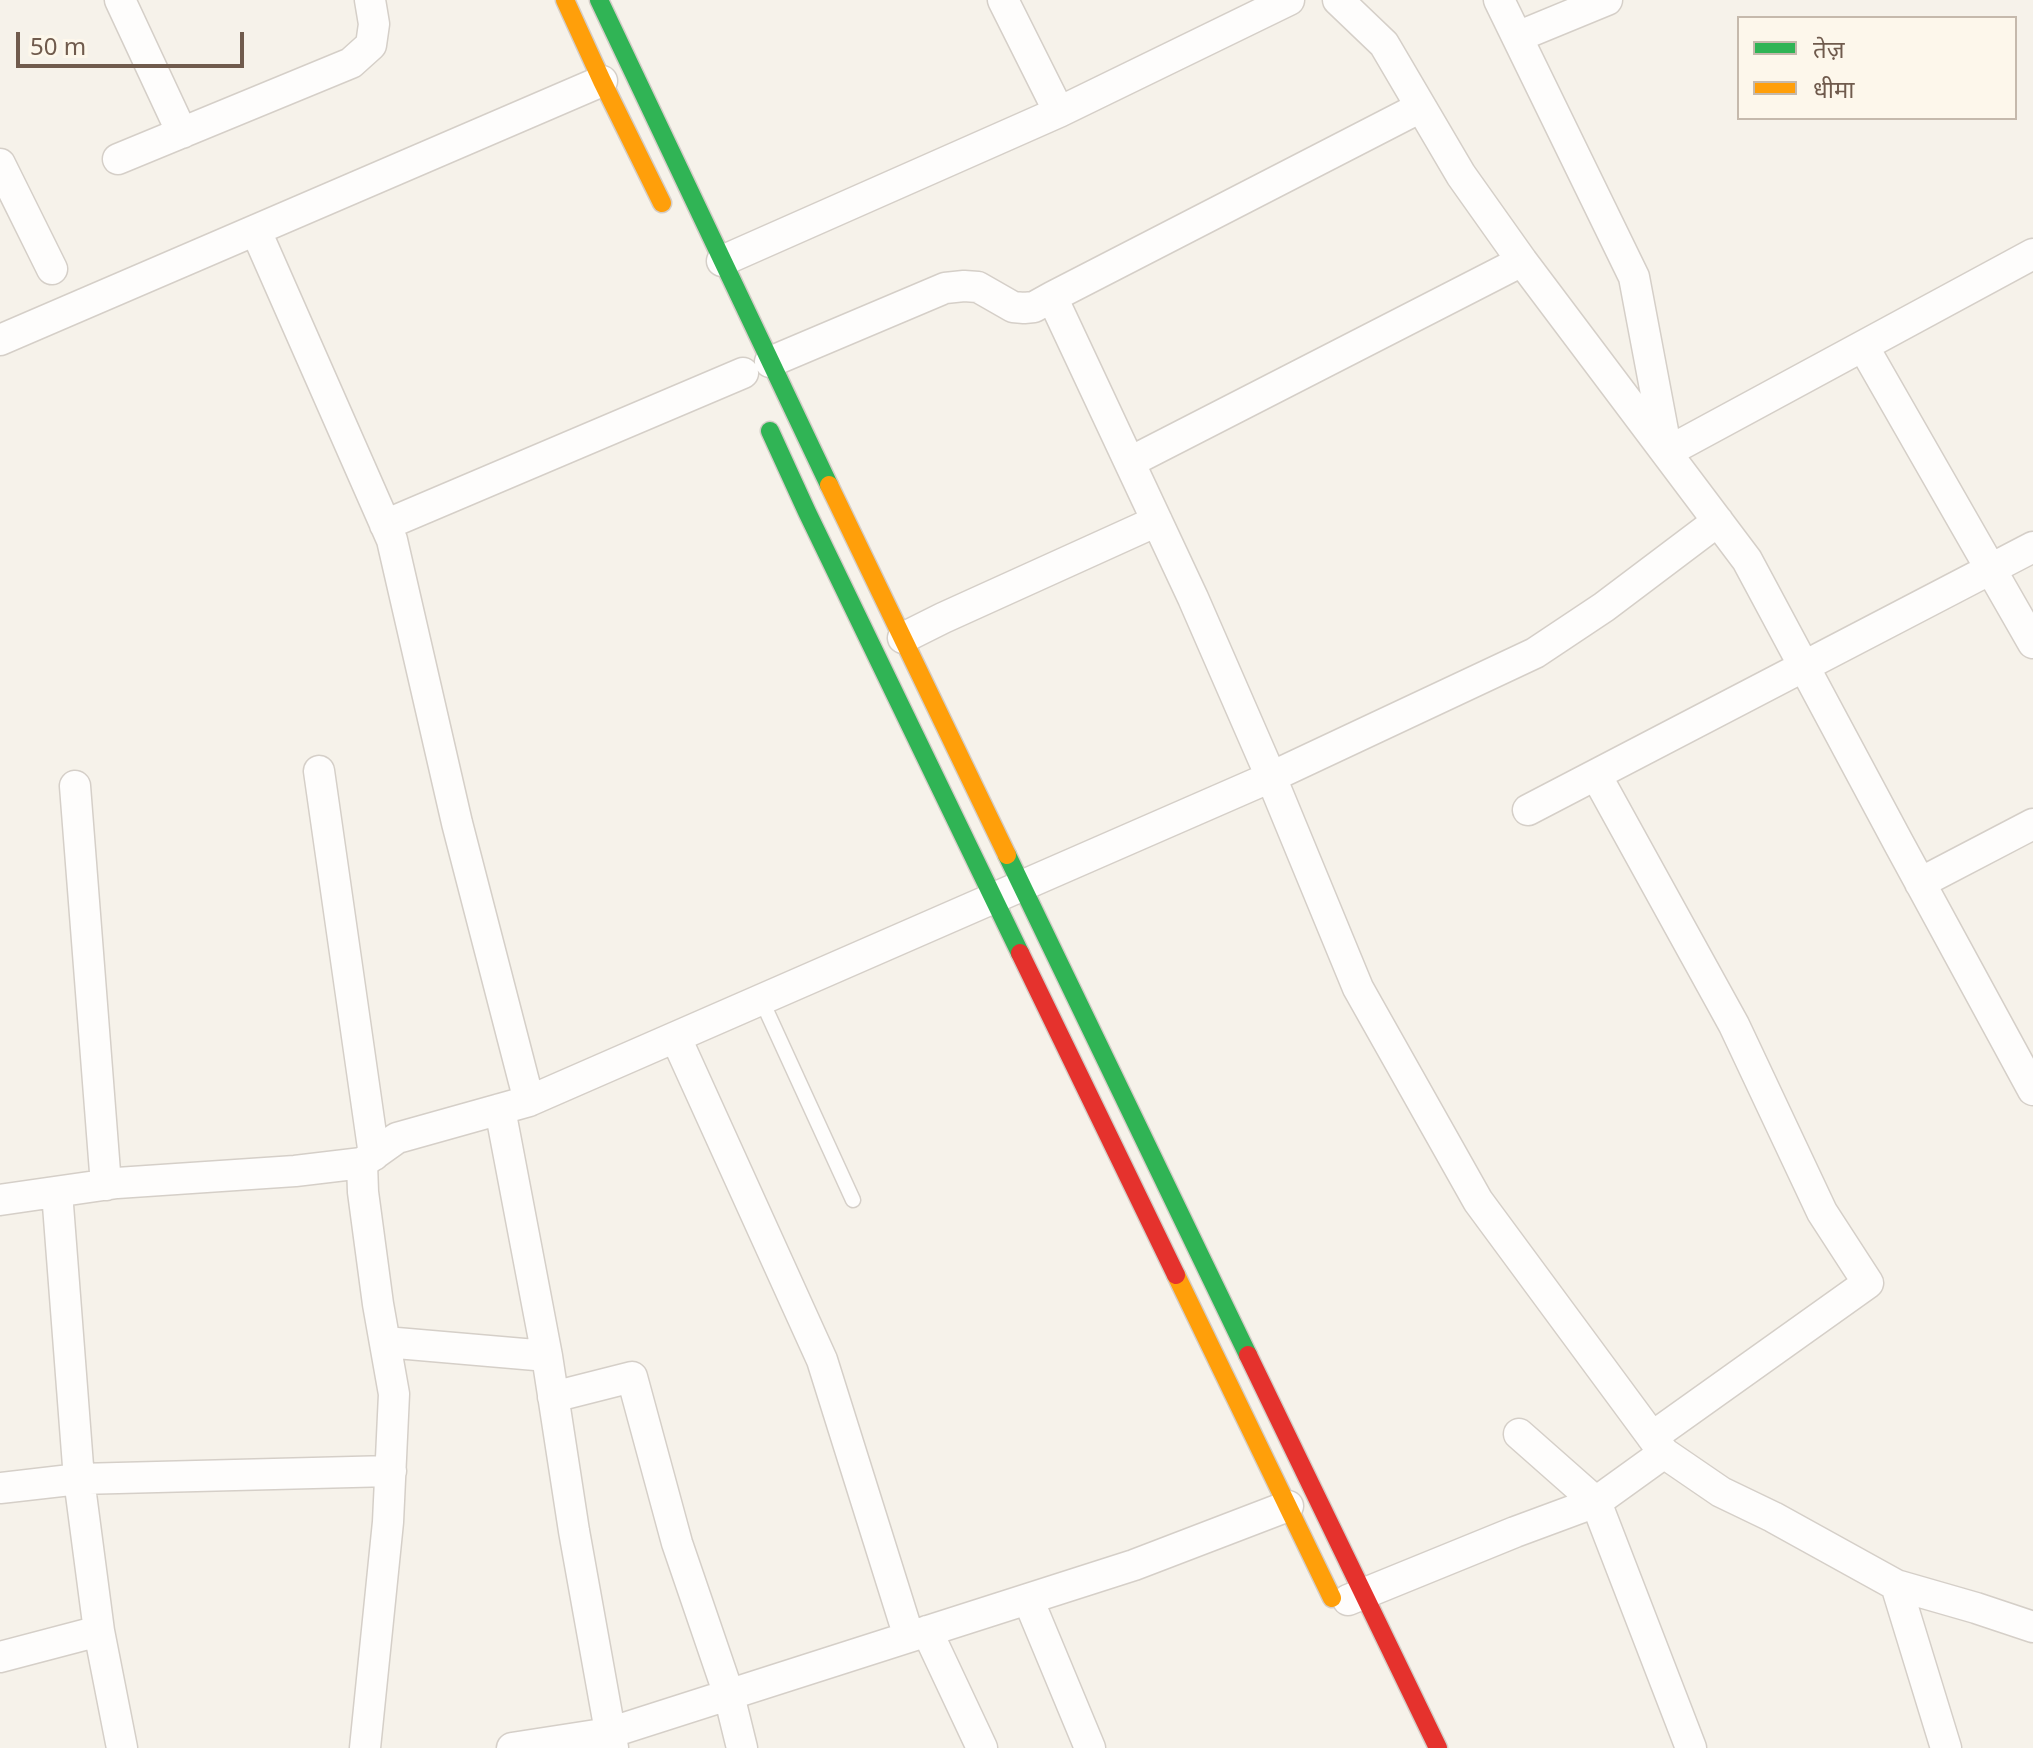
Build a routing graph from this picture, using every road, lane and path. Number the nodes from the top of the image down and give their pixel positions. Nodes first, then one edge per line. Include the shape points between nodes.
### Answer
1 (120, 0) edge
2 (370, 0) edge
3 (565, 0) edge
4 (599, 0) edge
5 (1003, 0) edge
6 (1289, 0) edge
7 (1338, 0) edge
8 (1499, 0) edge
9 (1607, 0) edge
10 (1517, 37) junction
11 (602, 81) junction
12 (1421, 107) junction
13 (1059, 112) junction
14 (182, 133) junction
15 (118, 159) dead end
16 (0, 164) edge
17 (669, 218) dead end
18 (256, 231) junction
19 (2033, 254) edge
20 (722, 261) junction
21 (1522, 261) junction
22 (52, 269) dead end
23 (1052, 297) junction
24 (0, 340) edge
25 (1863, 346) junction
26 (750, 370) junction
27 (762, 414) dead end
28 (1667, 452) junction
29 (1130, 462) junction
30 (1157, 521) junction
31 (1718, 521) junction
32 (385, 525) junction
33 (2033, 547) edge
34 (1991, 569) junction
35 (903, 638) junction
36 (2033, 643) edge
37 (1804, 666) junction
38 (319, 771) dead end
39 (1596, 775) junction
40 (1271, 777) junction
41 (75, 786) dead end
42 (1528, 810) dead end
43 (2033, 824) edge
44 (1920, 883) junction
45 (1022, 886) junction
46 (994, 899) junction
47 (761, 999) junction
48 (676, 1038) junction
49 (2033, 1090) edge
50 (514, 1105) junction
51 (368, 1159) junction
52 (106, 1185) junction
53 (57, 1192) junction
54 (0, 1200) edge
55 (853, 1200) dead end
56 (385, 1342) junction
57 (547, 1356) junction
58 (553, 1397) junction
59 (1519, 1434) dead end
60 (1658, 1445) junction
61 (391, 1471) junction
62 (79, 1479) junction
63 (0, 1488) edge
64 (1596, 1502) junction
65 (1288, 1506) junction
66 (1896, 1585) junction
67 (1364, 1594) junction
68 (1028, 1599) junction
69 (1339, 1612) joint
70 (2033, 1627) edge
71 (99, 1631) junction
72 (918, 1634) junction
73 (0, 1657) edge
74 (729, 1695) junction
75 (611, 1740) edge
76 (122, 1748) edge
77 (365, 1748) edge
78 (512, 1748) edge
79 (742, 1748) edge
80 (982, 1748) edge
81 (1090, 1748) edge
82 (1438, 1748) edge
83 (1691, 1748) edge
84 (1946, 1748) edge

1 - 14 street
2 - 14 street via 371,45 351,63
3 - 11 main road
4 - 20 main road
5 - 13 street
6 - 13 street
7 - 12 street via 1384,44
8 - 10 street
9 - 10 street
10 - 28 street via 1634,277
11 - 17 main road
11 - 18 street
12 - 21 street
12 - 23 street
13 - 20 street
14 - 15 street
16 - 22 street
18 - 24 street
18 - 32 street
19 - 25 street
20 - 26 main road
21 - 28 street
21 - 29 street
23 - 26 street via 1024,308 978,287 945,288
23 - 29 street
25 - 28 street
25 - 34 street
26 - 32 street
26 - 35 main road
27 - 46 main road
28 - 31 street
29 - 30 street
30 - 35 street
30 - 40 street
31 - 37 street via 1747,560
31 - 40 street via 1535,653
32 - 50 street via 457,823
33 - 34 street
34 - 36 street
34 - 37 street
35 - 45 main road
37 - 39 street
37 - 44 street
38 - 51 street
39 - 42 street
39 - 60 street via 1734,1025 1822,1212 1868,1283
40 - 45 street
40 - 60 street via 1358,988 1478,1201
41 - 52 street
43 - 44 street
44 - 49 street
45 - 46 street
45 - 67 main road
46 - 47 street
46 - 65 main road
47 - 48 street
47 - 55 lane
48 - 50 street
48 - 72 street via 822,1360
50 - 51 street via 397,1138
50 - 57 street
51 - 52 street via 295,1171
51 - 56 street via 363,1192
52 - 53 street
53 - 54 street
53 - 62 street
56 - 57 street
56 - 61 street via 394,1394
57 - 58 street
58 - 74 street via 632,1377 677,1543
58 - 75 street
59 - 64 street
60 - 64 street
60 - 66 street via 1721,1492
61 - 62 street
61 - 77 street
62 - 63 street
62 - 71 street
64 - 67 street
64 - 83 street
65 - 68 street
65 - 69 main road
66 - 70 street
66 - 84 street
67 - 69 street
67 - 82 main road
68 - 72 street
68 - 81 street
71 - 73 street
71 - 76 street
72 - 74 street
72 - 80 street
74 - 75 street
74 - 79 street
75 - 78 street

